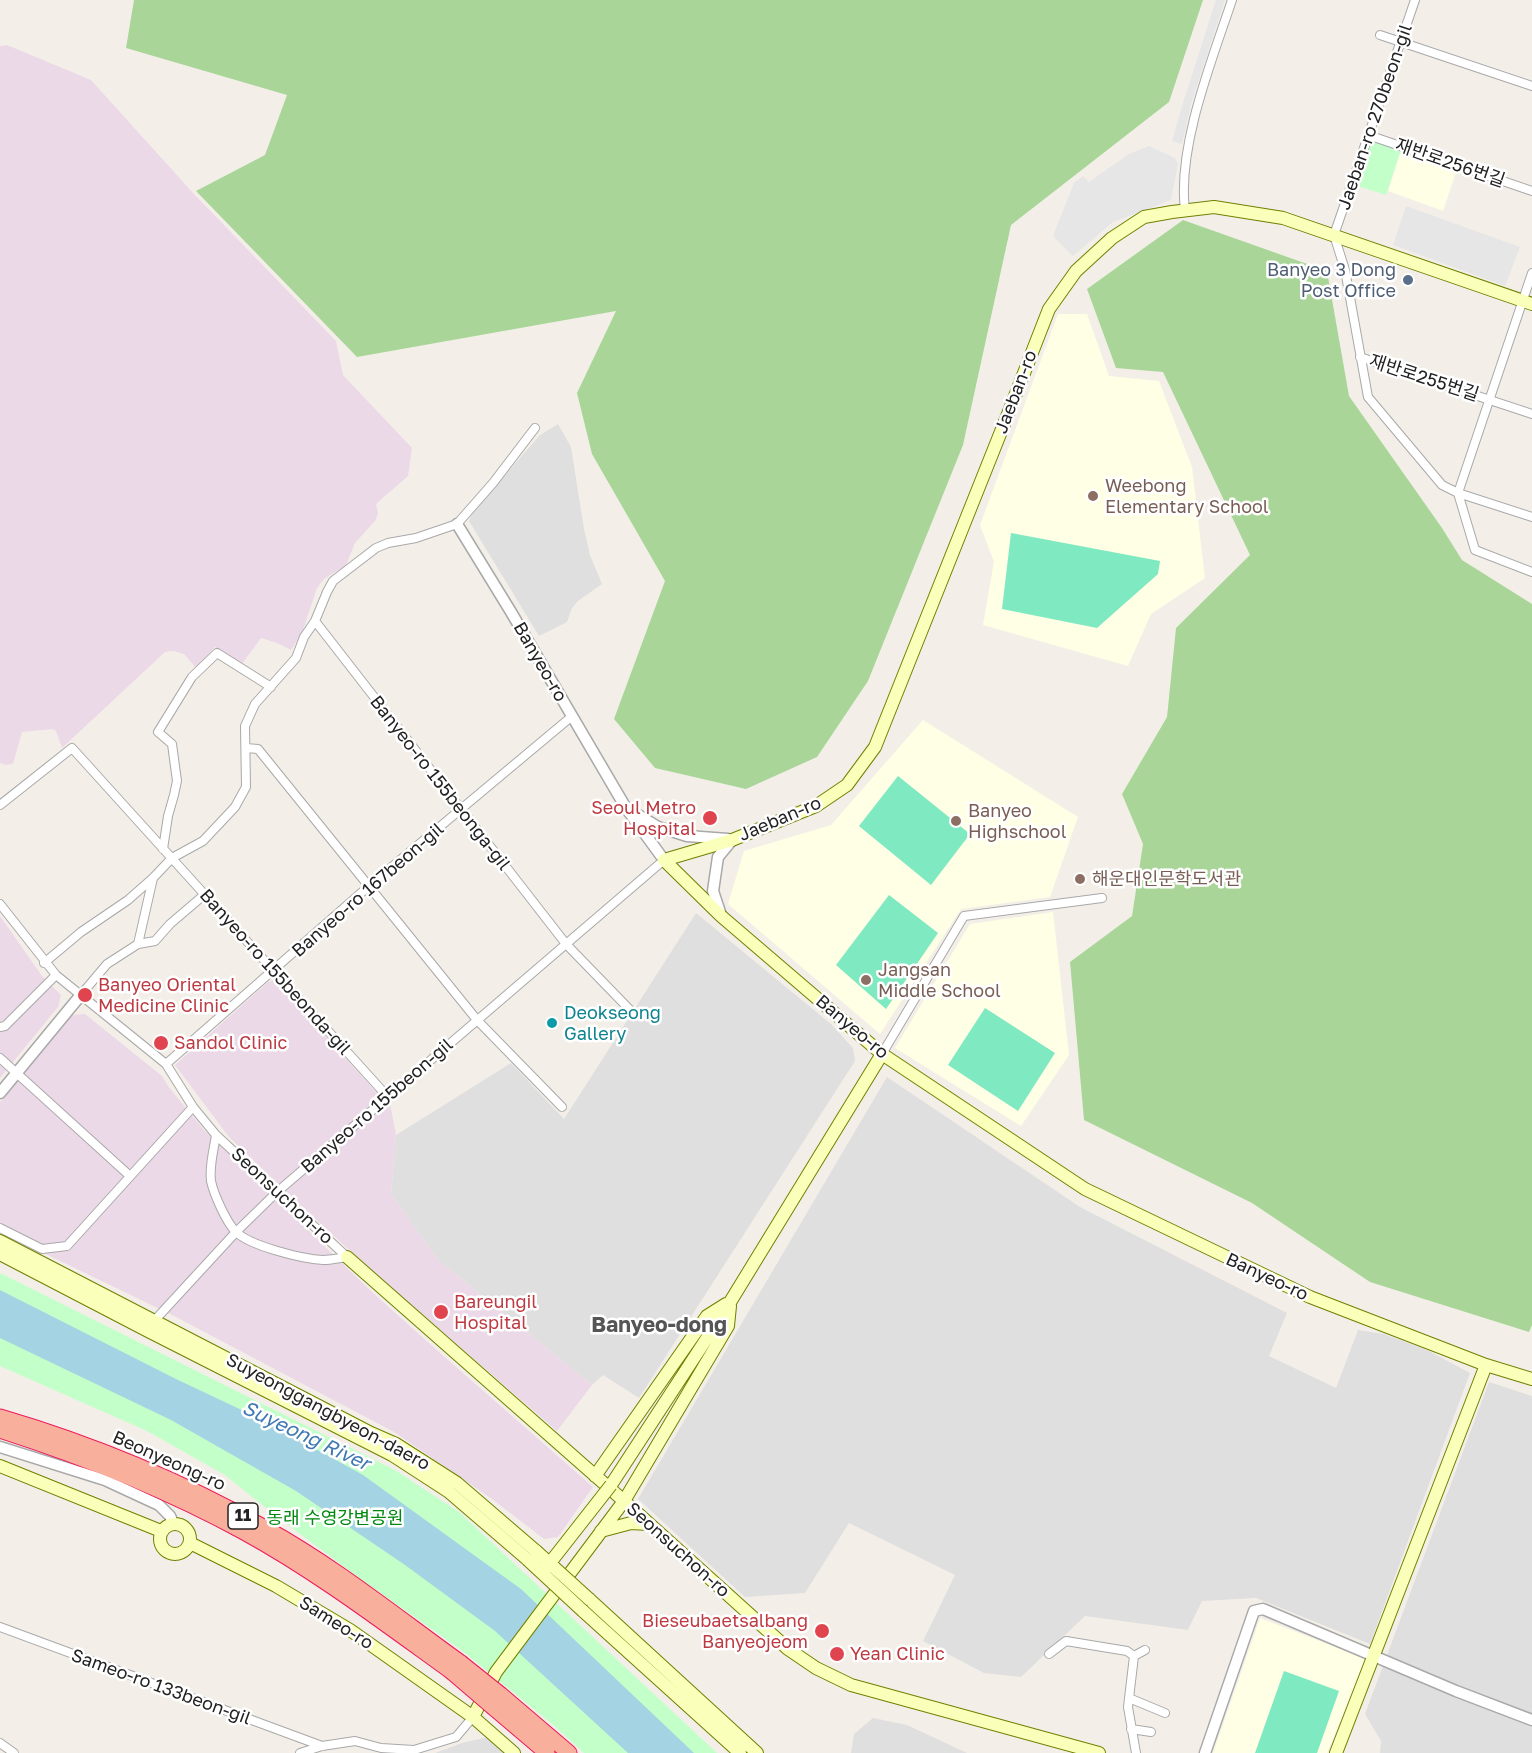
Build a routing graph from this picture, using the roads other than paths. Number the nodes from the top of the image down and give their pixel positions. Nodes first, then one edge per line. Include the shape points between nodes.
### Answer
1 (1232, 0) edge
2 (1415, 0) edge
3 (1380, 35) dead end
4 (1401, 42) junction
5 (1532, 86) edge
6 (1368, 135) junction
7 (1532, 192) edge
8 (1185, 210) junction
9 (1334, 235) junction
10 (1532, 273) edge
11 (1527, 302) edge
12 (1360, 357) junction
13 (1489, 399) junction
14 (1532, 414) edge
15 (535, 428) dead end
16 (1458, 493) junction
17 (1532, 518) edge
18 (458, 524) junction
19 (1532, 572) edge
20 (315, 621) junction
21 (271, 687) junction
22 (571, 717) junction
23 (246, 748) junction
24 (0, 805) edge
25 (626, 808) junction
26 (462, 809) junction
27 (732, 840) junction
28 (163, 849) junction
29 (172, 858) junction
30 (664, 860) junction
31 (153, 878) junction
32 (369, 886) junction
33 (204, 895) junction
34 (1102, 898) dead end
35 (0, 904) edge
36 (721, 916) junction
37 (138, 944) junction
38 (566, 944) junction
39 (44, 963) junction
40 (274, 970) junction
41 (56, 975) junction
42 (80, 996) junction
43 (633, 1013) dead end
44 (477, 1020) junction
45 (0, 1027) edge
46 (882, 1054) junction
47 (0, 1058) edge
48 (166, 1064) junction
49 (16, 1073) junction
50 (0, 1093) edge
51 (387, 1096) junction
52 (193, 1107) junction
53 (562, 1107) dead end
54 (216, 1135) junction
55 (130, 1176) junction
56 (277, 1192) junction
57 (0, 1228) edge
58 (236, 1232) junction
59 (0, 1241) edge
60 (0, 1254) edge
61 (347, 1257) junction
62 (731, 1300) junction
63 (154, 1321) junction
64 (1486, 1365) junction
65 (1532, 1379) edge
66 (0, 1417) edge
67 (0, 1430) edge
68 (0, 1447) edge
69 (0, 1466) edge
70 (595, 1476) junction
71 (624, 1501) junction
72 (173, 1523) junction
73 (648, 1524) junction
74 (161, 1531) junction
75 (601, 1531) junction
76 (190, 1543) junction
77 (532, 1556) junction
78 (546, 1568) junction
79 (586, 1605) junction
80 (0, 1627) edge
81 (1145, 1650) dead end
82 (1049, 1654) dead end
83 (1134, 1656) junction
84 (1374, 1656) junction
85 (456, 1667) junction
86 (1129, 1698) junction
87 (498, 1702) junction
88 (1165, 1713) dead end
89 (473, 1717) junction
90 (1532, 1720) edge
91 (1131, 1729) junction
92 (1151, 1732) dead end
93 (0, 1743) edge
94 (322, 1746) junction
95 (14, 1753) edge
96 (300, 1753) edge
97 (514, 1753) edge
98 (548, 1753) edge
99 (569, 1753) edge
100 (740, 1753) edge
101 (757, 1753) edge
102 (1099, 1753) edge
103 (1136, 1753) edge
104 (1205, 1753) edge
105 (1336, 1753) edge

1 - 8 street via 1187,154 1182,194
2 - 4 street, Jaeban-ro 270beon-gil
3 - 4 street
4 - 5 street
4 - 6 street, Jaeban-ro 270beon-gil
6 - 7 street, 재반로256번길
6 - 9 street, Jaeban-ro 270beon-gil
8 - 9 main road, Jaeban-ro via 1214,207 1283,218
8 - 27 main road, Jaeban-ro via 1144,218 1112,238 1076,271 1049,309 874,747 847,785 816,806
9 - 11 main road, Jaeban-ro
9 - 12 street, 재반로255번길 via 1345,270
10 - 11 street, 재반로255번길
11 - 13 street, 재반로255번길
12 - 13 street, 재반로255번길
12 - 16 street, 재반로255번길 via 1368,397 1442,485
13 - 14 street
13 - 16 street, 재반로255번길
15 - 18 street
16 - 17 street
16 - 19 street via 1475,550
18 - 20 street via 376,548 333,581
18 - 22 street, Banyeo-ro
20 - 21 street via 296,658
20 - 26 street, Banyeo-ro 155beonga-gil
21 - 23 street via 255,704 245,726
21 - 28 street via 217,653 192,678 158,732 172,744 177,781
22 - 25 street, Banyeo-ro
22 - 26 street, Banyeo-ro 167beon-gil
23 - 29 street via 246,787 235,807 203,841
23 - 32 street via 258,749
24 - 28 street, Banyeo-ro 155beonda-gil via 72,748
25 - 27 street via 658,827 687,836
25 - 30 street, Banyeo-ro
26 - 32 street, Banyeo-ro 167beon-gil
26 - 38 street, Banyeo-ro 155beonga-gil
27 - 30 main road, Jaeban-ro
27 - 36 street via 718,857 713,891
28 - 29 street, Banyeo-ro 155beonda-gil
29 - 31 street
29 - 33 street, Banyeo-ro 155beonda-gil
30 - 36 main road, Banyeo-ro
30 - 38 street, Banyeo-ro 155beon-gil
31 - 37 street
31 - 39 street
32 - 40 street, Banyeo-ro 167beon-gil
32 - 44 street
33 - 37 street via 155,941
33 - 40 street, Banyeo-ro 155beonda-gil
34 - 46 street via 964,916
35 - 39 street, Seonsuchon-ro
36 - 46 main road, Banyeo-ro
37 - 42 street via 107,964
38 - 43 street
38 - 44 street, Banyeo-ro 155beon-gil
39 - 41 street, Seonsuchon-ro
40 - 48 street, Banyeo-ro 167beon-gil
40 - 51 street, Banyeo-ro 155beonda-gil
41 - 42 street, Seonsuchon-ro
41 - 45 street
42 - 48 street, Seonsuchon-ro
42 - 49 street
44 - 51 street, Banyeo-ro 155beon-gil
44 - 53 street
46 - 62 main road
46 - 64 main road, Banyeo-ro via 1085,1189 1310,1298
47 - 49 street
48 - 52 street, Seonsuchon-ro
49 - 50 street
49 - 55 street
51 - 56 street, Banyeo-ro 155beon-gil
52 - 54 street, Seonsuchon-ro
52 - 55 street
54 - 56 street, Seonsuchon-ro
54 - 58 street, Seonsuchon-ro via 211,1182
55 - 57 street via 67,1246 42,1250
56 - 58 street, Banyeo-ro 155beon-gil
56 - 61 street, Seonsuchon-ro
58 - 61 street, Seonsuchon-ro via 249,1241 295,1256 324,1260
58 - 63 street, Banyeo-ro 155beon-gil
59 - 63 main road, Suyeonggangbyeon-daero
60 - 77 main road, Suyeonggangbyeon-daero via 392,1455 449,1492
61 - 70 main road, Seonsuchon-ro
62 - 70 main road via 707,1316
62 - 71 main road via 728,1326
62 - 78 main road, bridge via 611,1485
63 - 77 main road, Suyeonggangbyeon-daero via 396,1444 457,1482
64 - 65 main road, Banyeo-ro
64 - 84 main road
66 - 85 highway, Beonyeong-ro / 11 via 118,1457 185,1486 267,1529 340,1576
67 - 85 highway, Beonyeong-ro / 11 via 110,1468 245,1532
68 - 72 street via 105,1480 159,1505
69 - 74 main road
70 - 71 main road, Seonsuchon-ro
71 - 73 main road, Seonsuchon-ro
71 - 75 main road
72 - 74 main road
72 - 76 main road via 183,1525
73 - 75 main road via 631,1523
73 - 102 main road, Seonsuchon-ro via 788,1649 816,1668 851,1685
74 - 76 main road via 160,1546 168,1553 179,1554
75 - 89 main road via 496,1672
76 - 89 main road, Sameo-ro via 276,1586 350,1630
77 - 78 main road, Suyeonggangbyeon-daero, bridge
78 - 79 main road, Suyeonggangbyeon-daero, bridge
79 - 100 main road, Suyeonggangbyeon-daero
79 - 101 main road, Suyeonggangbyeon-daero
80 - 94 street, Sameo-ro 133beon-gil
81 - 83 street
82 - 83 street via 1066,1641 1127,1651
83 - 86 street
84 - 90 street
84 - 104 street via 1263,1609 1254,1611
84 - 105 main road
85 - 87 highway, 11, bridge
86 - 88 street
86 - 91 street
87 - 98 highway, 11
87 - 99 highway, 11
89 - 94 street via 456,1737 414,1750 355,1741
89 - 97 main road, Sameo-ro
91 - 92 street
91 - 103 street
93 - 95 street
94 - 96 street

